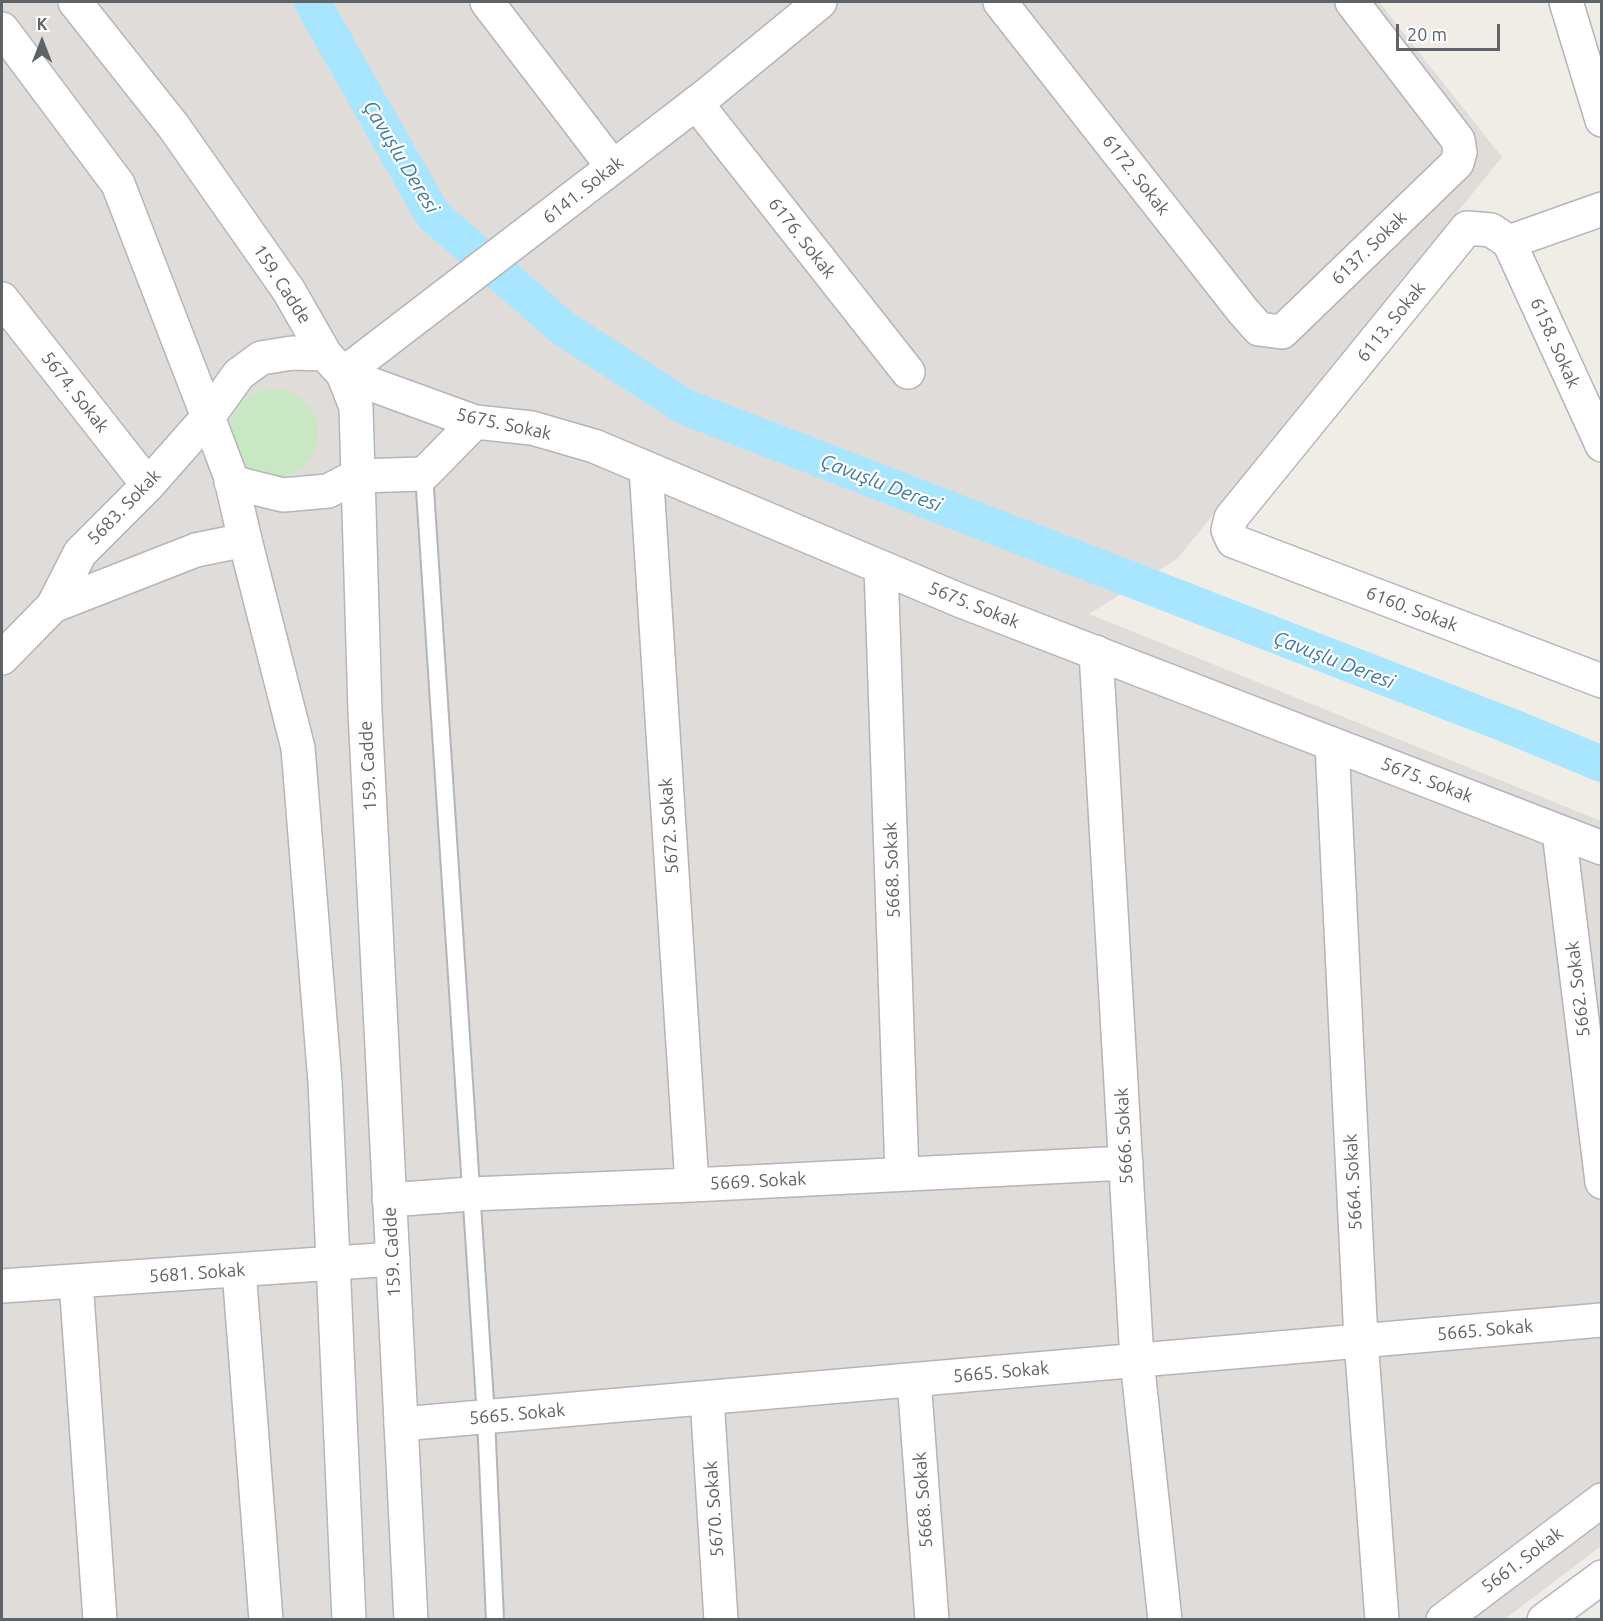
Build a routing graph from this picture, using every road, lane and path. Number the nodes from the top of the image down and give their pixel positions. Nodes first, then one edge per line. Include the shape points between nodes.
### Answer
1 (75, 2) edge
2 (487, 2) edge
3 (1000, 2) edge
4 (1352, 2) edge
5 (1566, 2) edge
6 (813, 4) edge
7 (2, 29) edge
8 (696, 103) junction
9 (1602, 120) edge
10 (613, 167) junction
11 (1602, 209) edge
12 (1509, 242) junction
13 (2, 299) edge
14 (1282, 332) joint
15 (334, 364) junction
16 (908, 372) dead end
17 (208, 417) junction
18 (475, 422) junction
19 (1602, 445) edge
20 (645, 468) junction
21 (424, 474) junction
22 (357, 476) junction
23 (231, 482) junction
24 (148, 484) junction
25 (1228, 530) joint
26 (245, 540) junction
27 (882, 567) junction
28 (53, 606) junction
29 (5, 646) edge
30 (1096, 652) junction
31 (1602, 681) edge
32 (1332, 744) junction
33 (1559, 832) junction
34 (1602, 848) edge
35 (1126, 1163) junction
36 (902, 1174) junction
37 (1602, 1182) edge
38 (692, 1185) junction
39 (471, 1194) junction
40 (389, 1200) junction
41 (393, 1259) junction
42 (333, 1264) junction
43 (239, 1270) junction
44 (76, 1281) junction
45 (2, 1286) edge
46 (1602, 1320) edge
47 (1361, 1341) junction
48 (1137, 1360) junction
49 (914, 1380) junction
50 (706, 1398) junction
51 (486, 1417) junction
52 (401, 1424) junction
53 (1602, 1500) edge
54 (1602, 1577) edge
55 (100, 1620) edge
56 (266, 1620) edge
57 (349, 1620) edge
58 (411, 1620) edge
59 (495, 1620) edge
60 (721, 1620) edge
61 (932, 1620) edge
62 (1165, 1620) edge
63 (1382, 1620) edge
64 (1443, 1620) edge
65 (1544, 1620) edge

1 - 15 street, 159. Cadde via 187,146 289,291
2 - 10 street
3 - 14 street, 6172. Sokak via 1243,312 1259,329
4 - 14 street, 6137. Sokak via 1458,140 1460,152 1457,163
5 - 9 street
6 - 8 street, 6141. Sokak
7 - 17 street via 117,184
8 - 10 street, 6141. Sokak
8 - 16 street, 6176. Sokak
10 - 15 street, 6141. Sokak via 431,307
11 - 12 street
12 - 19 street, 6158. Sokak
12 - 25 street, 6113. Sokak via 1491,230 1467,228 1231,518
13 - 24 street, 5674. Sokak
15 - 17 street via 291,353 261,358 239,374
15 - 18 street, 5675. Sokak
15 - 22 street, 159. Cadde via 356,407
17 - 23 street
17 - 24 street, 5683. Sokak
18 - 20 street, 5675. Sokak via 532,428 594,446
18 - 21 street
20 - 27 street, 5675. Sokak
20 - 38 street, 5672. Sokak
21 - 22 street
21 - 39 lane
22 - 23 street via 328,491 283,495
22 - 40 street, 159. Cadde
23 - 26 street
24 - 28 street, 5683. Sokak via 80,553
25 - 31 street, 6160. Sokak via 1233,541
26 - 28 street, 5683. Sokak via 196,550
26 - 42 street via 298,748 326,1082
27 - 30 street, 5675. Sokak
27 - 36 street, 5668. Sokak
28 - 29 street, 5683. Sokak
30 - 32 street, 5675. Sokak
30 - 35 street, 5666. Sokak
32 - 33 street, 5675. Sokak
32 - 47 street, 5664. Sokak
33 - 34 street, 5675. Sokak
33 - 37 street, 5662. Sokak
35 - 36 street, 5669. Sokak
35 - 48 street, 5666. Sokak
36 - 38 street, 5669. Sokak
38 - 39 street, 5669. Sokak
39 - 40 street, 5669. Sokak
39 - 51 lane
40 - 41 street, 159. Cadde
41 - 42 street, 5681. Sokak
41 - 52 street, 159. Cadde
42 - 43 street, 5681. Sokak
42 - 57 street
43 - 44 street, 5681. Sokak
43 - 56 street
44 - 45 street, 5681. Sokak
44 - 55 street
46 - 47 street, 5665. Sokak
47 - 48 street, 5665. Sokak
47 - 63 street, 5664. Sokak
48 - 49 street, 5665. Sokak
48 - 62 street, 5666. Sokak
49 - 50 street, 5665. Sokak
49 - 61 street, 5668. Sokak
50 - 51 street, 5665. Sokak
50 - 60 street, 5670. Sokak
51 - 52 street, 5665. Sokak
51 - 59 lane
52 - 58 street, 159. Cadde
53 - 64 street, 5661. Sokak
54 - 65 street

